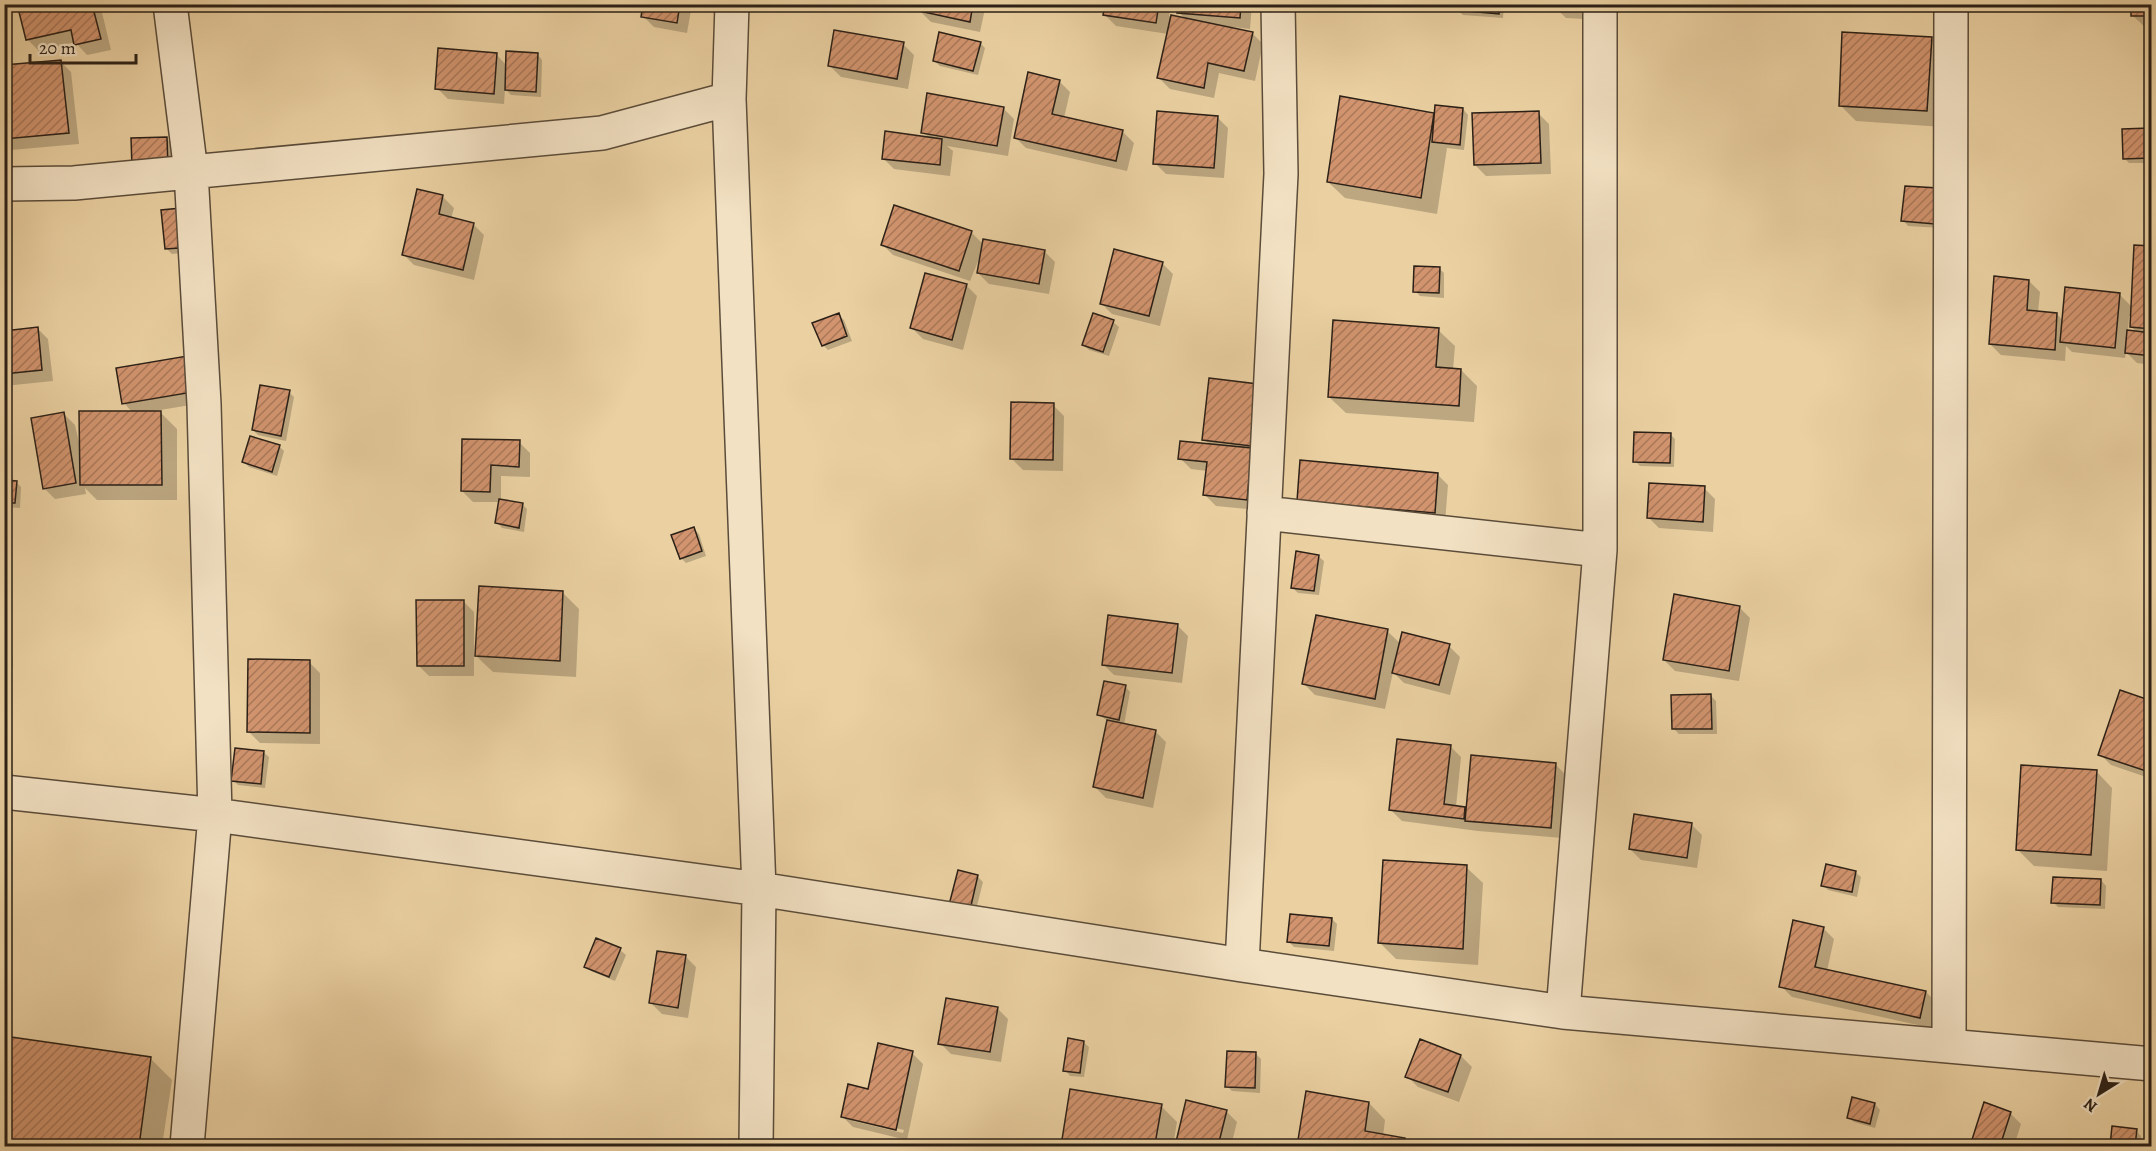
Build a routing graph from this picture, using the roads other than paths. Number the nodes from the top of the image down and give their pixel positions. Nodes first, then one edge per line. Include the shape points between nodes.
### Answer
1 (170, 4) edge
2 (732, 4) edge
3 (1278, 4) edge
4 (1600, 4) edge
5 (1951, 4) edge
6 (729, 99) junction
7 (191, 172) junction
8 (4, 184) edge
9 (1264, 513) junction
10 (1600, 550) junction
11 (4, 792) edge
12 (215, 815) junction
13 (759, 889) junction
14 (1242, 965) junction
15 (1563, 1012) junction
16 (1948, 1046) junction
17 (2151, 1064) edge
18 (187, 1146) edge
19 (756, 1146) edge

1 - 7 street
2 - 6 street
3 - 9 street via 1281,174
4 - 10 street
5 - 16 street
6 - 7 street via 602,133
6 - 13 street
7 - 8 street via 74,183
7 - 12 street via 204,404
9 - 10 street
9 - 14 street
10 - 15 street
11 - 12 street
12 - 13 street
12 - 18 street
13 - 14 street
13 - 19 street
14 - 15 street
15 - 16 street
16 - 17 street

